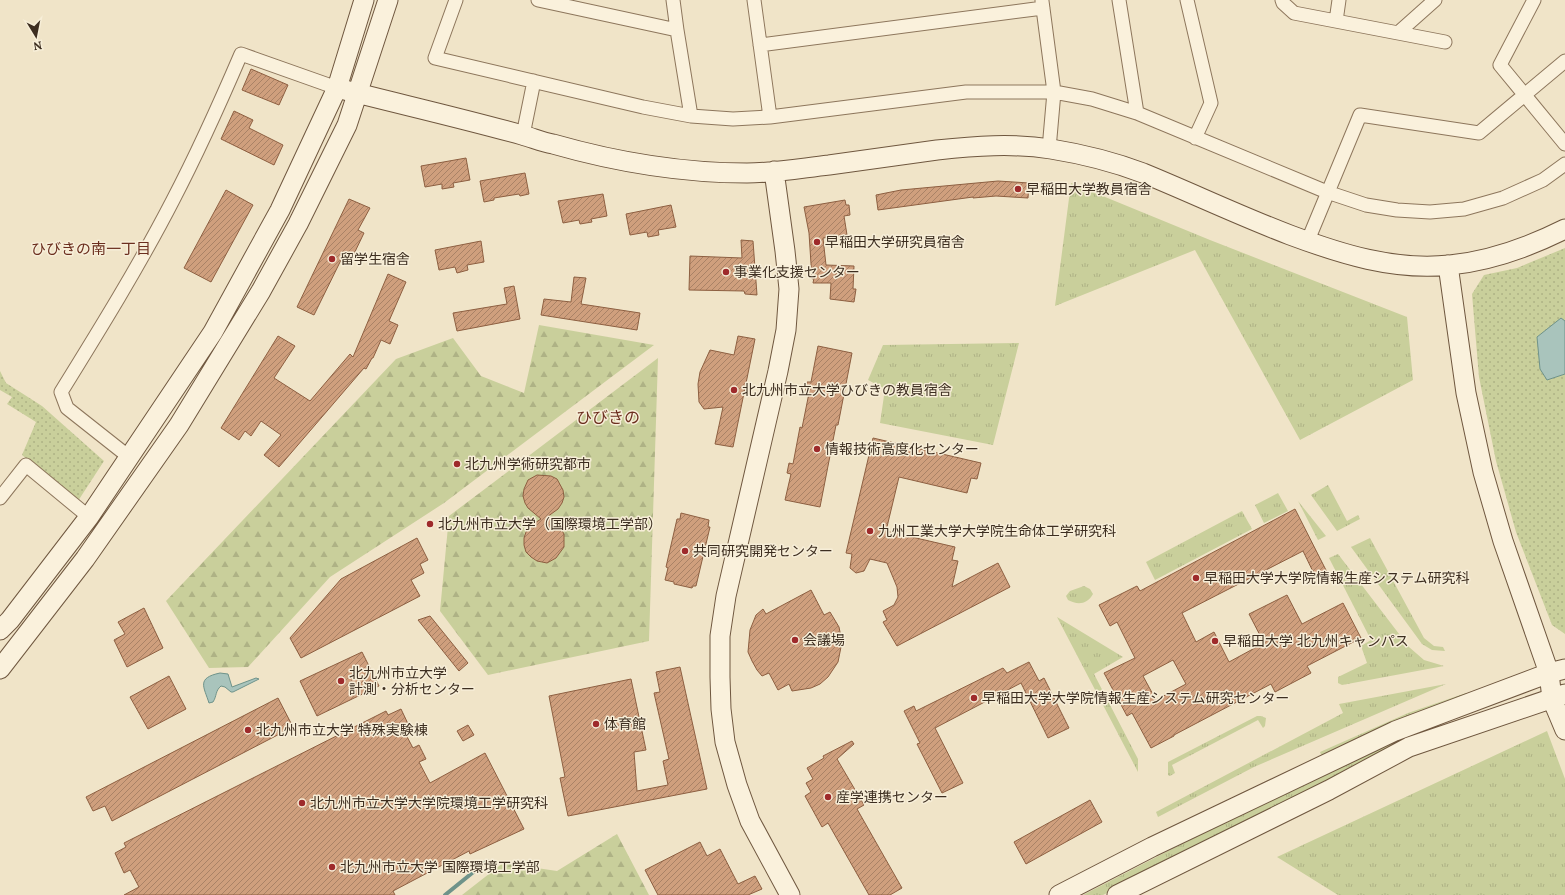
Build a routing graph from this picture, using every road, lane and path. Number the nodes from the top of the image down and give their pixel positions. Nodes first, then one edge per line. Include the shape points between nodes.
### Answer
1 (364, 0) edge
2 (388, 0) edge
3 (456, 0) edge
4 (538, 0) edge
5 (672, 0) edge
6 (754, 0) edge
7 (1119, 0) edge
8 (1187, 0) edge
9 (1282, 0) edge
10 (1339, 0) edge
11 (1435, 0) edge
12 (1534, 0) edge
13 (571, 4) edge
14 (1042, 4) edge
15 (1336, 21) junction
16 (677, 30) junction
17 (1399, 32) junction
18 (1445, 42) dead end
19 (760, 45) junction
20 (1565, 61) edge
21 (534, 81) junction
22 (337, 88) junction
23 (1054, 92) junction
24 (358, 94) junction
25 (1524, 95) junction
26 (1137, 112) junction
27 (691, 116) junction
28 (770, 117) junction
29 (523, 135) junction
30 (1195, 138) junction
31 (1565, 144) edge
32 (1049, 148) junction
33 (1565, 164) edge
34 (774, 171) junction
35 (1327, 192) junction
36 (1565, 229) edge
37 (1306, 241) junction
38 (1448, 265) junction
39 (129, 458) junction
40 (0, 498) edge
41 (89, 517) junction
42 (0, 630) edge
43 (0, 669) edge
44 (1557, 671) edge
45 (1559, 696) edge
46 (1565, 730) edge
47 (790, 895) edge
48 (1059, 895) edge
49 (1117, 895) edge

1 - 22 street
2 - 24 street
3 - 21 street via 435,58
4 - 13 street
5 - 16 street
6 - 19 street
7 - 26 street
8 - 30 street via 1211,103
9 - 15 street via 1294,13
10 - 15 street
11 - 17 street
12 - 25 street via 1500,65
13 - 16 street
14 - 19 street
14 - 23 street
15 - 17 street
16 - 27 street
17 - 18 street
19 - 28 street
20 - 25 street
21 - 27 street
21 - 29 street
22 - 24 street
22 - 39 street via 280,210 214,332
22 - 39 street via 241,54 208,131 173,201 116,303 61,392 66,408
23 - 26 street via 1092,99
23 - 28 street via 966,92
23 - 32 street
24 - 29 street
24 - 43 street via 347,125 298,224 261,291 179,425 85,559
25 - 31 street
25 - 35 street via 1479,133 1360,115
26 - 30 street
27 - 28 street via 733,119
29 - 34 street via 651,166 704,172
30 - 35 street
32 - 34 street via 969,146
32 - 37 street via 1100,159 1140,172
33 - 35 street via 1543,180 1503,198 1464,209 1430,212 1397,210 1366,205
34 - 47 street via 786,251 786,330 726,596 720,636 720,677 725,742 737,784 750,820
35 - 37 street
36 - 38 street via 1511,252
37 - 38 street via 1364,260 1391,264
38 - 44 street via 1466,393 1483,472 1503,541
39 - 41 street
40 - 41 street via 26,465
41 - 42 street
44 - 45 street
44 - 48 street via 1395,731 1152,847
45 - 46 street
45 - 49 street via 1409,747 1330,790

